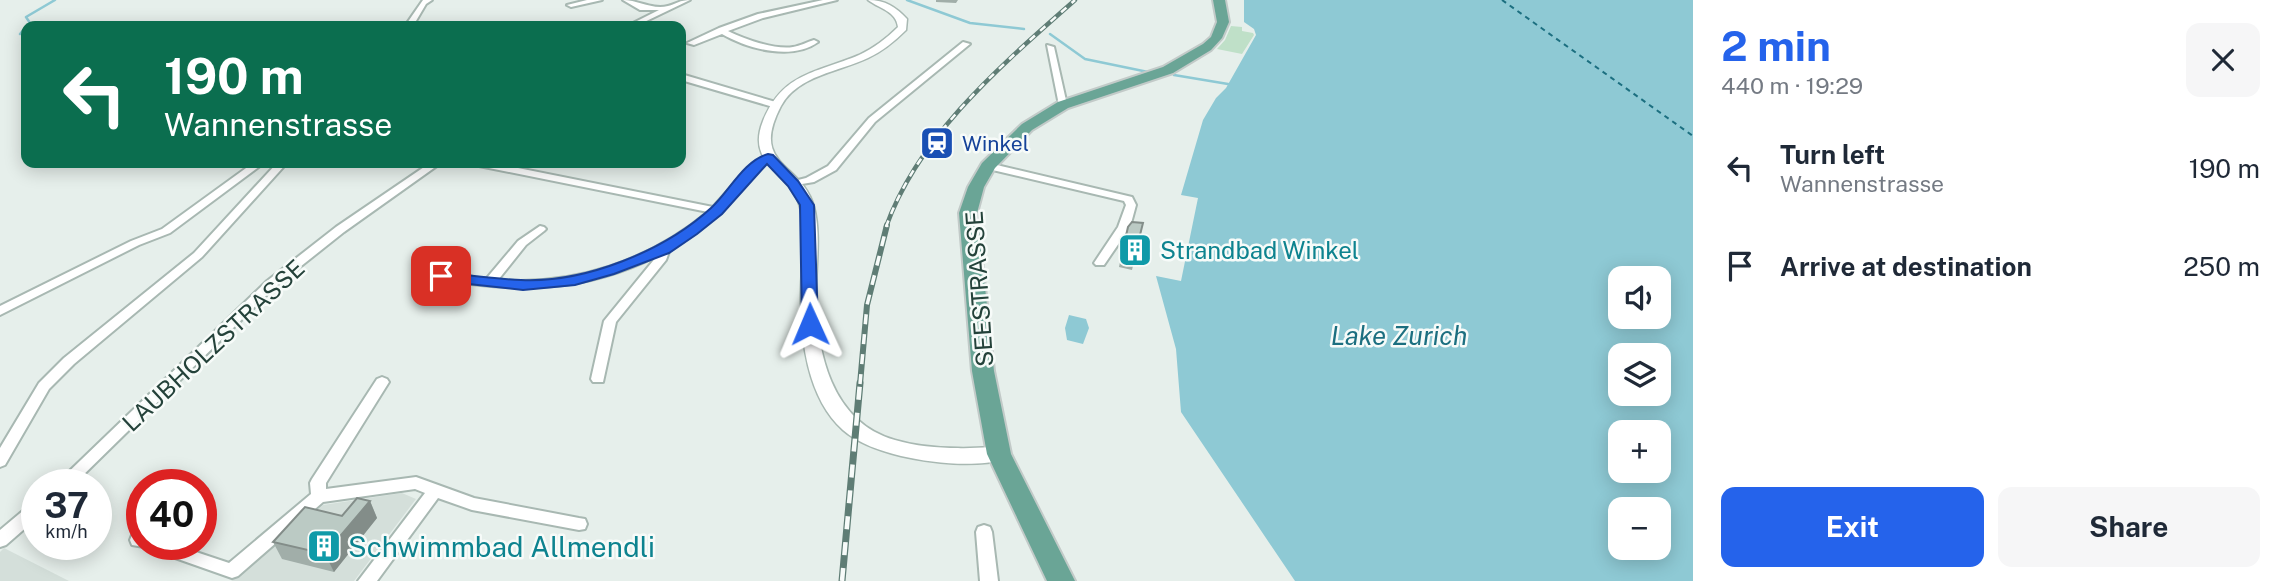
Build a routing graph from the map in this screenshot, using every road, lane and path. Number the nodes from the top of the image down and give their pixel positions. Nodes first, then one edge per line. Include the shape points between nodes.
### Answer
1 (428, 0) edge
2 (598, 0) edge
3 (627, 0) edge
4 (686, 0) edge
5 (833, 0) edge
6 (873, 0) edge
7 (1219, 0) edge
8 (571, 5) dead end
9 (666, 9) junction
10 (412, 21) edge
11 (641, 21) edge
12 (722, 30) junction
13 (814, 42) dead end
14 (691, 43) dead end
15 (966, 44) dead end
16 (1050, 47) dead end
17 (686, 78) edge
18 (776, 105) junction
19 (1062, 105) junction
20 (768, 158) junction
21 (988, 166) junction
22 (252, 168) edge
23 (277, 168) edge
24 (429, 168) edge
25 (504, 168) edge
26 (793, 184) junction
27 (717, 211) junction
28 (540, 229) dead end
29 (664, 249) junction
30 (1100, 263) dead end
31 (441, 276) dead end
32 (489, 283) junction
33 (0, 311) edge
34 (598, 379) dead end
35 (382, 382) dead end
36 (999, 454) junction
37 (0, 461) edge
38 (79, 469) edge
39 (434, 492) junction
40 (319, 496) junction
41 (21, 522) edge
42 (579, 524) dead end
43 (984, 532) dead end
44 (0, 540) edge
45 (199, 560) edge
46 (367, 581) edge
47 (989, 581) edge
48 (1061, 581) edge

1 - 10 street
2 - 8 street
3 - 9 street via 643,8
4 - 9 street
5 - 12 street
6 - 18 street via 902,19 903,28 894,38 857,59 802,79
7 - 19 main road, SEESTRASSE via 1224,16 1220,30 1200,53 1168,71
9 - 11 street
12 - 13 street via 729,36 784,50
12 - 14 street
15 - 26 street via 872,120 832,168
16 - 19 street
17 - 18 street
18 - 20 street via 764,136
19 - 21 main road, SEESTRASSE via 1027,127
20 - 26 street
20 - 27 street
21 - 30 street via 1128,199 1131,205 1124,227
21 - 36 main road, SEESTRASSE via 968,213 984,371
22 - 33 street via 178,224
23 - 37 street via 198,255 44,386
24 - 38 street, LAUBHOLZSTRASSE via 250,303
25 - 27 street
26 - 36 street via 807,205 810,324 821,376 837,411 853,428 916,452 954,457
27 - 29 street
28 - 32 street
29 - 32 street via 575,280
29 - 34 street via 662,258 610,321
31 - 32 street
35 - 40 street via 318,483
36 - 48 main road, SEESTRASSE
39 - 40 street via 416,483
39 - 42 street via 472,505
39 - 46 street
40 - 45 street via 232,571
41 - 44 street
43 - 47 street

